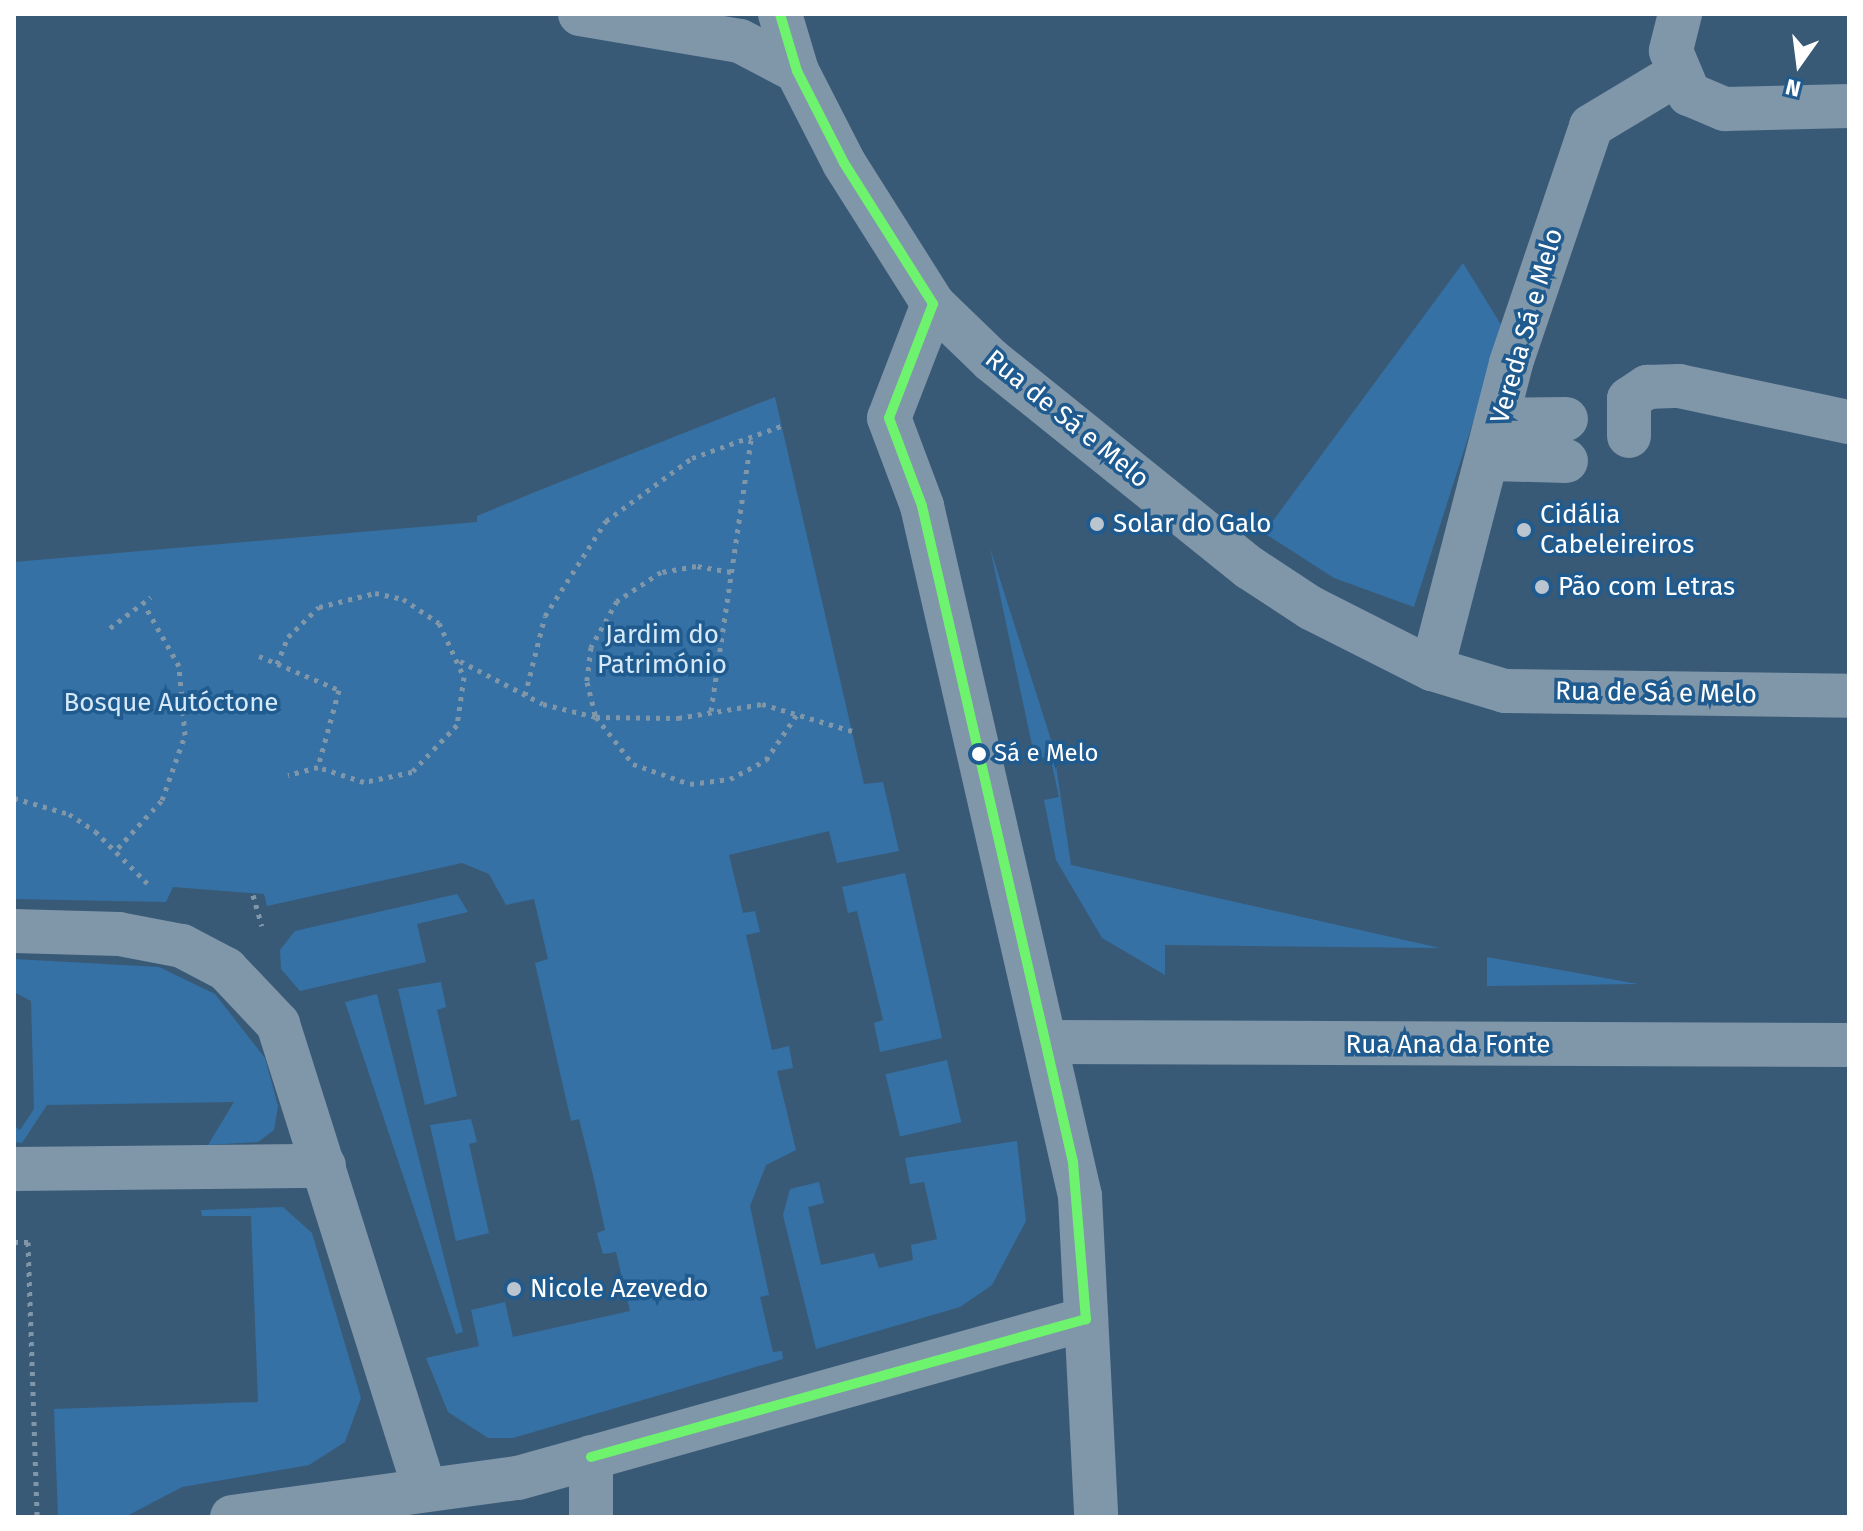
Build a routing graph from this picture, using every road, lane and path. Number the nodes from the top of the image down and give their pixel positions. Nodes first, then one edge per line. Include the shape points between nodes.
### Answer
1 (580, 14) edge
2 (780, 14) edge
3 (1680, 14) edge
4 (797, 71) junction
5 (1676, 75) junction
6 (1849, 106) edge
7 (933, 304) junction
8 (1849, 422) edge
9 (781, 426) dead end
10 (752, 435) junction
11 (1629, 436) dead end
12 (731, 572) junction
13 (151, 597) dead end
14 (145, 606) junction
15 (110, 628) dead end
16 (259, 656) dead end
17 (460, 661) junction
18 (277, 664) junction
19 (1432, 669) junction
20 (525, 695) junction
21 (1849, 696) edge
22 (800, 710) junction
23 (711, 711) junction
24 (596, 717) junction
25 (852, 731) dead end
26 (318, 767) junction
27 (288, 775) dead end
28 (14, 798) edge
29 (118, 848) junction
30 (152, 890) dead end
31 (253, 895) dead end
32 (262, 926) dead end
33 (14, 931) edge
34 (1046, 1042) junction
35 (1849, 1045) edge
36 (324, 1166) junction
37 (14, 1169) edge
38 (14, 1242) edge
39 (1086, 1319) junction
40 (591, 1457) junction
41 (425, 1489) junction
42 (37, 1517) edge
43 (232, 1517) edge
44 (591, 1517) edge
45 (1096, 1517) edge

1 - 4 street via 740,41
2 - 4 street, Rua de Sá e Melo
3 - 5 street via 1671,51
4 - 7 street, Rua de Sá e Melo via 844,163
5 - 6 street via 1689,94 1741,110
5 - 19 street, Vereda Sá e Melo via 1591,126 1532,435
7 - 19 street, Rua de Sá e Melo via 991,360 1250,568 1366,639
7 - 34 street via 889,418 922,506
8 - 11 street via 1679,386 1647,387 1629,399
9 - 10 path
10 - 12 path
10 - 20 path via 659,477 606,521 550,606
12 - 23 path
12 - 24 path via 696,566 661,572 617,601 591,647 587,682
13 - 14 path
14 - 15 path
14 - 29 path via 179,666 185,735 162,800
16 - 18 path
17 - 18 path via 428,613 375,593 319,607 288,637
17 - 20 path
17 - 26 path via 462,710 426,763 397,778 364,782
18 - 26 path via 339,690
19 - 21 street, Rua de Sá e Melo via 1505,691
20 - 24 path
22 - 23 path via 762,704
22 - 24 path via 766,760 730,779 690,784 633,764
22 - 25 path
23 - 24 path via 645,720
26 - 27 path
28 - 29 path via 69,814
29 - 30 path
31 - 32 path
33 - 36 street via 153,937 226,969 278,1024
34 - 35 street, Rua Ana da Fonte
34 - 39 street via 1080,1196
36 - 37 street
36 - 41 street
38 - 42 path via 28,1242
39 - 40 street
39 - 45 street
40 - 41 street via 518,1478
40 - 44 street
41 - 43 street

